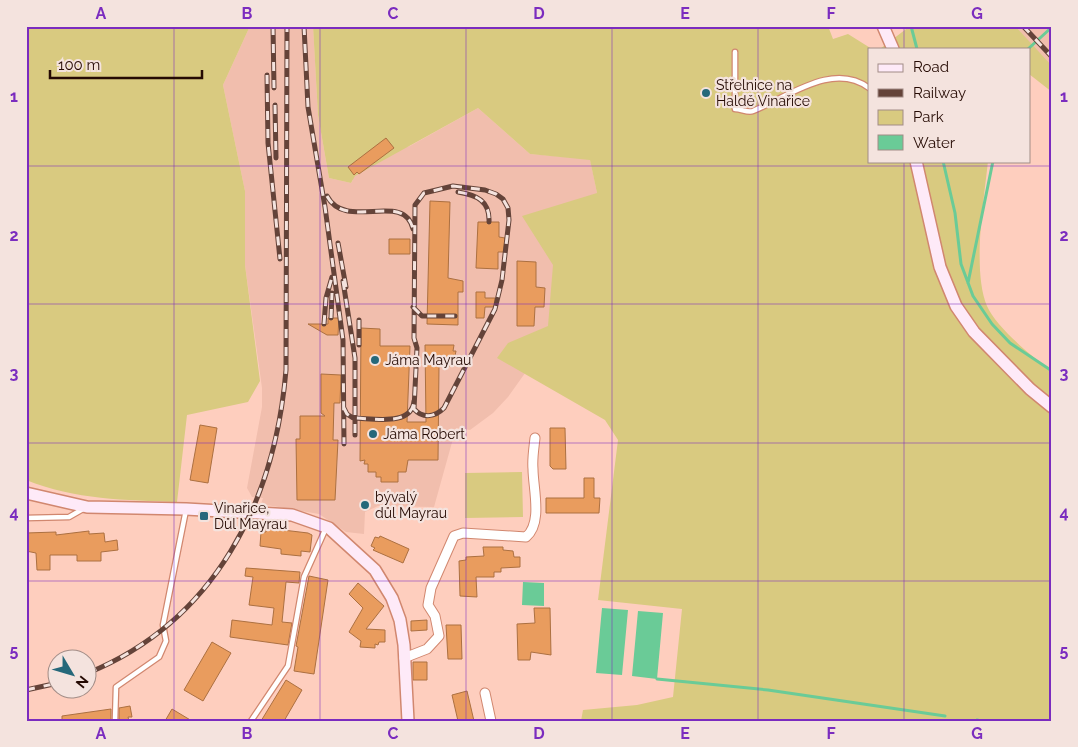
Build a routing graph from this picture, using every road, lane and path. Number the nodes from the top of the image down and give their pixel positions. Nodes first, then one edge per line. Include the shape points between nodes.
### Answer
1 (883, 26) edge
2 (893, 48) edge
3 (735, 52) dead end
4 (868, 87) edge
5 (916, 162) edge
6 (1052, 407) edge
7 (535, 438) dead end
8 (26, 493) edge
9 (87, 507) junction
10 (186, 508) junction
11 (26, 518) edge
12 (326, 526) junction
13 (404, 658) junction
14 (485, 693) dead end
15 (115, 721) edge
16 (251, 721) edge
17 (408, 721) edge
18 (491, 721) edge

1 - 2 street
3 - 4 lane via 735,109 751,112 790,91 830,79 858,80
5 - 6 street via 940,267 956,306 974,332 1030,390
7 - 13 street via 536,518 531,533 526,536 463,533 454,536 431,588 428,605 435,616 439,636 427,650
8 - 9 street
9 - 10 street
9 - 11 lane via 69,518
10 - 12 street via 292,515
10 - 15 lane via 164,625 166,641 158,657 116,687
12 - 13 street via 375,570 392,598 400,620
12 - 16 lane via 304,577 288,666
13 - 17 street
14 - 18 street

